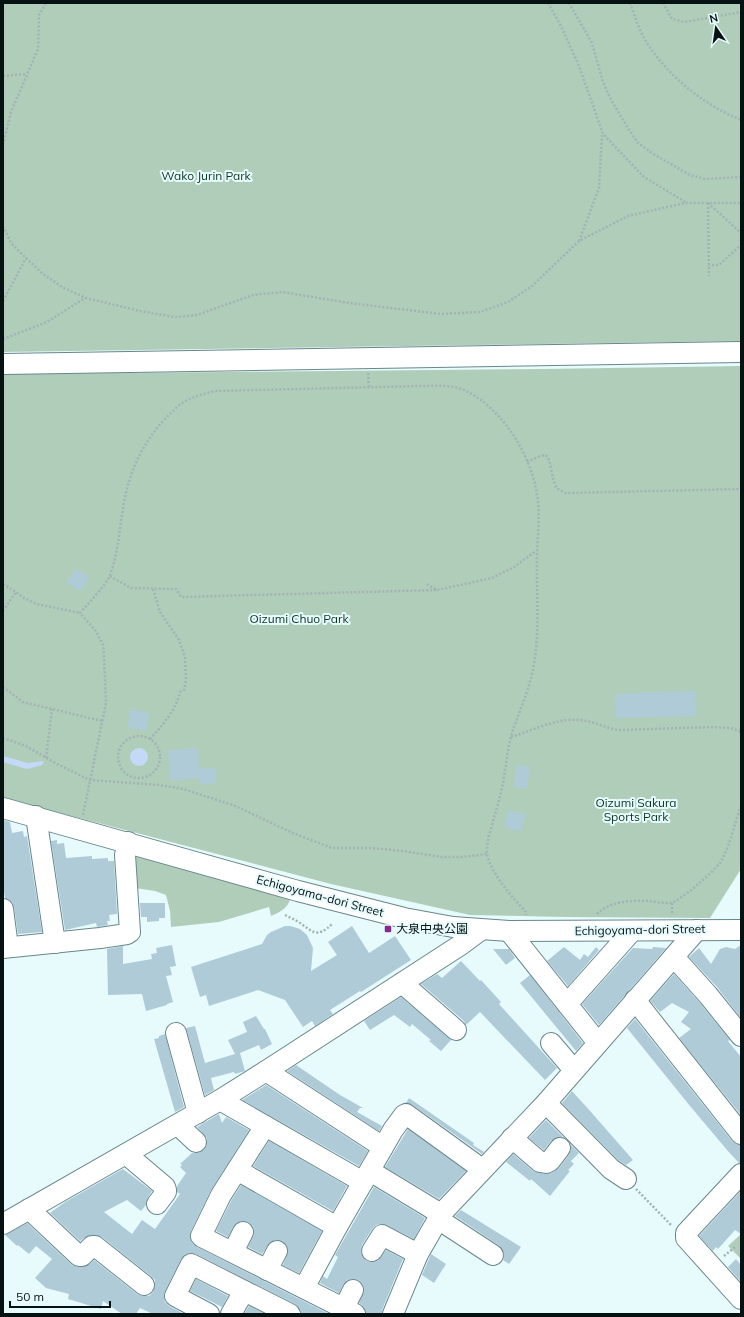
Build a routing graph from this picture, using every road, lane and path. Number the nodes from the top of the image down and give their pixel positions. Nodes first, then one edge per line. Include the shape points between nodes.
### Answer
1 (46, 3) edge
2 (548, 3) edge
3 (569, 3) edge
4 (630, 3) edge
5 (663, 3) edge
6 (741, 12) edge
7 (28, 74) junction
8 (3, 76) edge
9 (741, 120) edge
10 (602, 134) junction
11 (3, 146) edge
12 (741, 177) edge
13 (685, 202) junction
14 (708, 203) junction
15 (741, 203) edge
16 (3, 226) edge
17 (741, 233) edge
18 (579, 241) junction
19 (741, 245) edge
20 (26, 258) junction
21 (708, 265) junction
22 (709, 276) dead end
23 (86, 298) junction
24 (3, 301) edge
25 (3, 339) edge
26 (741, 352) edge
27 (3, 364) edge
28 (527, 462) junction
29 (741, 490) edge
30 (536, 551) junction
31 (110, 576) junction
32 (3, 584) edge
33 (427, 584) dead end
34 (153, 589) junction
35 (437, 590) junction
36 (16, 592) junction
37 (3, 611) edge
38 (80, 613) junction
39 (3, 687) edge
40 (52, 709) junction
41 (102, 721) junction
42 (741, 732) edge
43 (3, 738) edge
44 (511, 738) junction
45 (150, 739) junction
46 (46, 758) junction
47 (138, 777) junction
48 (90, 780) junction
49 (138, 783) junction
50 (741, 806) edge
51 (3, 808) edge
52 (36, 816) junction
53 (81, 829) junction
54 (128, 842) junction
55 (487, 854) junction
56 (3, 909) edge
57 (285, 915) dead end
58 (334, 923) dead end
59 (481, 930) junction
60 (697, 930) junction
61 (518, 931) junction
62 (586, 931) junction
63 (632, 931) junction
64 (739, 932) edge
65 (55, 943) junction
66 (6, 947) edge
67 (674, 957) junction
68 (402, 983) junction
69 (635, 1000) junction
70 (567, 1004) junction
71 (456, 1030) dead end
72 (176, 1033) dead end
73 (741, 1036) edge
74 (551, 1043) dead end
75 (598, 1043) junction
76 (574, 1070) junction
77 (266, 1071) junction
78 (220, 1100) junction
79 (546, 1103) junction
80 (198, 1113) junction
81 (178, 1124) junction
82 (265, 1126) junction
83 (741, 1134) edge
84 (512, 1138) junction
85 (196, 1142) dead end
86 (383, 1147) junction
87 (560, 1148) dead end
88 (126, 1154) junction
89 (482, 1169) junction
90 (237, 1170) junction
91 (741, 1174) edge
92 (366, 1176) junction
93 (626, 1179) joint
94 (157, 1204) dead end
95 (29, 1209) junction
96 (440, 1216) junction
97 (3, 1224) edge
98 (337, 1227) junction
99 (243, 1232) dead end
100 (685, 1235) junction
101 (204, 1238) junction
102 (277, 1251) dead end
103 (372, 1251) dead end
104 (233, 1252) junction
105 (418, 1254) junction
106 (493, 1255) dead end
107 (192, 1264) junction
108 (267, 1270) junction
109 (144, 1285) dead end
110 (304, 1288) junction
111 (353, 1290) dead end
112 (244, 1291) junction
113 (741, 1299) edge
114 (350, 1311) edge
115 (209, 1314) edge
116 (231, 1314) edge
117 (290, 1314) edge
118 (393, 1314) edge

1 - 7 path via 39,15 38,49
2 - 10 path via 579,66
3 - 12 path via 592,43 610,98 638,143 690,175 705,179
4 - 9 path via 646,42 666,69 689,90 724,113
5 - 6 path via 672,19 685,22
7 - 8 path
7 - 11 path via 11,112
10 - 13 path via 644,177
10 - 18 path via 599,188
13 - 14 path
13 - 18 path via 628,216
14 - 15 path
14 - 17 path
14 - 21 path
16 - 20 path via 11,243
18 - 23 path via 532,286 508,302 480,312 441,314 282,292 253,295 197,315 175,317
19 - 21 path via 719,265
20 - 23 path via 62,287
20 - 24 path
21 - 22 path
23 - 25 path via 47,322
26 - 27 street
28 - 29 path via 547,456 556,487 565,493
28 - 30 path via 537,494
28 - 31 path via 516,438 484,401 465,390 450,387 215,391 195,396 174,409 140,453 129,478
30 - 35 path via 492,578
30 - 44 path via 535,658
31 - 34 path via 130,588
31 - 38 path
32 - 36 path
33 - 35 path
34 - 35 path via 176,589 181,597
34 - 45 path via 160,612 179,640 185,657 186,680 178,700
36 - 37 path
36 - 38 path via 37,604
38 - 41 path via 96,631 103,645 106,703
39 - 40 path via 23,702
40 - 41 path
40 - 46 path
41 - 48 path
42 - 44 path via 731,728 711,727 620,730 582,720 563,720
43 - 46 path via 26,746
44 - 55 path via 500,799 487,843
45 - 47 path via 159,751 159,763 151,773
45 - 47 path via 134,736 128,739 123,743 118,755 121,767 132,776
46 - 48 path
47 - 49 path
48 - 49 path
48 - 53 path
49 - 55 path via 183,789 226,803 332,848 371,848 440,857
50 - 62 path via 720,863 707,878 672,903 637,901 608,906 595,916
51 - 52 street, Echigoyama-dori Street
52 - 53 street, Echigoyama-dori Street
52 - 65 street
53 - 54 street, Echigoyama-dori Street
54 - 59 street, Echigoyama-dori Street via 298,891 404,918
54 - 65 street via 125,855 130,932
55 - 61 path via 498,876 526,912
56 - 66 street
57 - 58 path via 316,932
59 - 61 street, Echigoyama-dori Street
59 - 68 street
60 - 63 street, Echigoyama-dori Street
60 - 64 street, Echigoyama-dori Street
60 - 67 street
61 - 62 street, Echigoyama-dori Street
61 - 70 street
62 - 63 street, Echigoyama-dori Street
63 - 70 street
65 - 66 street
67 - 69 street
67 - 73 street
68 - 71 street
68 - 77 street
69 - 75 street
69 - 83 street
70 - 75 street
72 - 80 street
74 - 76 street
75 - 76 street
76 - 79 street
77 - 78 street
77 - 86 street
78 - 80 street
78 - 82 street
79 - 84 street
79 - 93 street via 611,1169
80 - 81 street
81 - 85 street
81 - 88 street
82 - 90 street
82 - 92 street
84 - 87 street via 543,1163 550,1162
84 - 89 street
86 - 89 street via 406,1114
86 - 92 street
88 - 94 street via 165,1187 166,1192
88 - 95 street
89 - 96 street
90 - 98 street
90 - 101 street via 201,1234
91 - 100 street
92 - 96 street
92 - 98 street
93 - 100 path via 680,1234
95 - 97 street
95 - 109 street via 79,1256 95,1246
96 - 105 street
96 - 106 street
98 - 110 street
99 - 104 street
100 - 113 street
101 - 104 street
101 - 107 street
102 - 108 street
103 - 105 street via 382,1235
104 - 108 street
105 - 118 street
107 - 112 street
107 - 115 street via 175,1296
108 - 110 street
110 - 114 street
111 - 114 street
112 - 116 street
112 - 117 street

